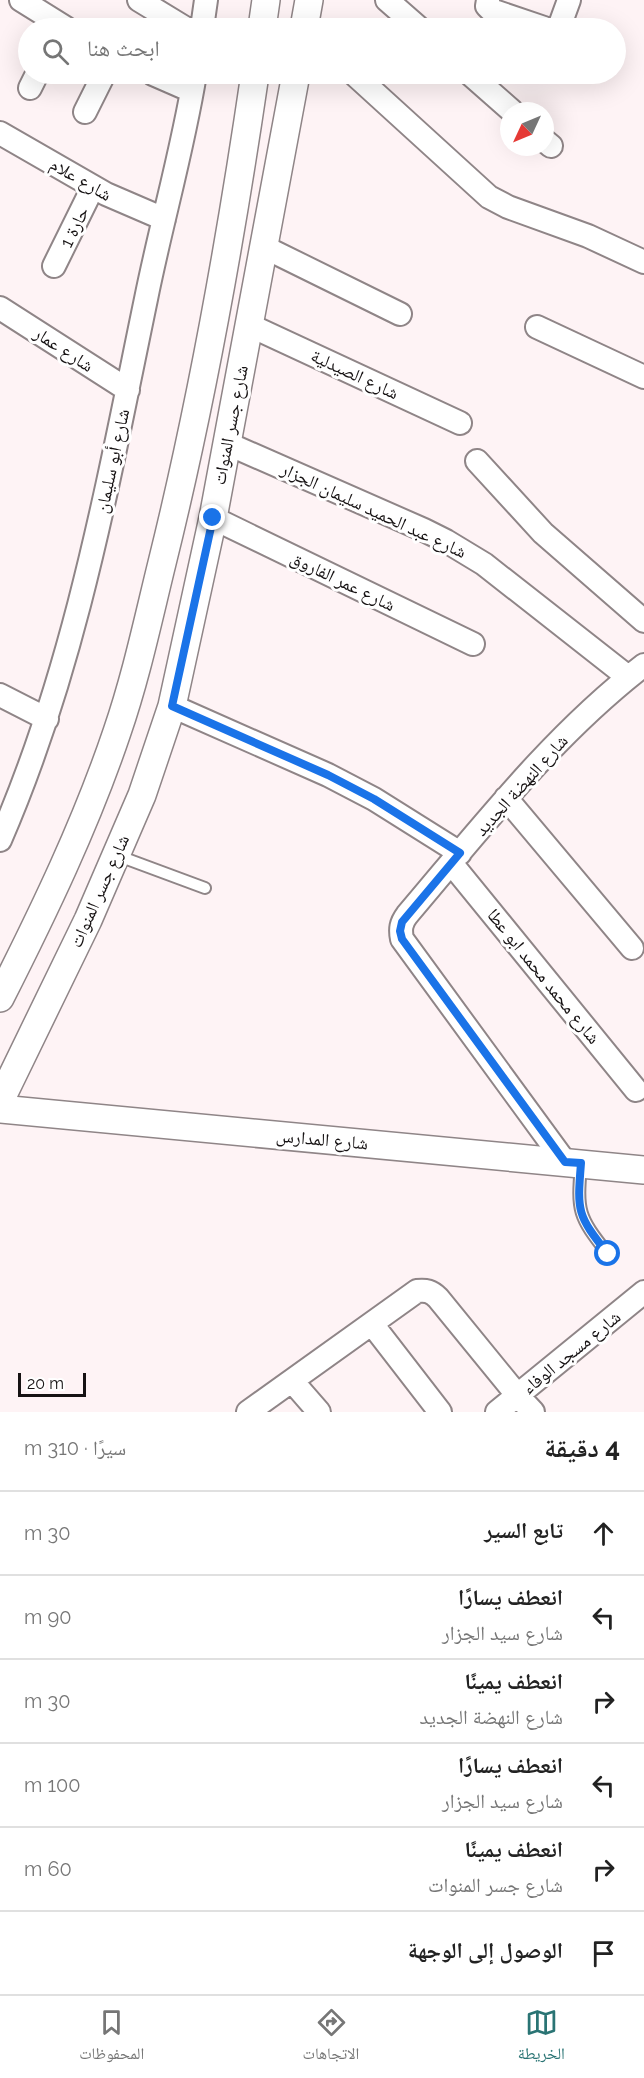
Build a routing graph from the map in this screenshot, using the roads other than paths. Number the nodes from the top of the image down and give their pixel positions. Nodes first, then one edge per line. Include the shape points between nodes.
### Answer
1 (21, 0) edge
2 (139, 0) edge
3 (206, 0) edge
4 (266, 0) edge
5 (309, 0) edge
6 (387, 0) edge
7 (488, 0) edge
8 (569, 0) edge
9 (47, 18) edge
10 (169, 18) edge
11 (203, 18) edge
12 (263, 18) edge
13 (306, 18) edge
14 (408, 18) edge
15 (522, 18) edge
16 (558, 18) edge
17 (99, 84) edge
18 (194, 84) edge
19 (253, 84) edge
20 (294, 84) edge
21 (365, 84) edge
22 (481, 84) edge
23 (502, 102) edge
24 (85, 112) dead end
25 (0, 133) edge
26 (93, 187) junction
27 (164, 219) junction
28 (264, 248) junction
29 (644, 262) edge
30 (54, 267) dead end
31 (0, 308) edge
32 (400, 314) dead end
33 (249, 325) junction
34 (537, 327) dead end
35 (644, 377) edge
36 (128, 390) junction
37 (460, 423) dead end
38 (226, 443) junction
39 (477, 461) dead end
40 (213, 518) junction
41 (644, 621) edge
42 (473, 644) dead end
43 (636, 671) edge
44 (0, 695) edge
45 (172, 706) junction
46 (47, 719) junction
47 (506, 798) junction
48 (7, 806) edge
49 (0, 840) edge
50 (116, 855) junction
51 (456, 858) junction
52 (205, 888) dead end
53 (632, 948) dead end
54 (0, 998) edge
55 (636, 1090) dead end
56 (0, 1101) edge
57 (0, 1110) edge
58 (573, 1162) junction
59 (644, 1170) edge
60 (608, 1254) dead end
61 (644, 1292) edge
62 (372, 1324) junction
63 (291, 1381) junction
64 (518, 1396) junction
65 (252, 1411) edge
66 (319, 1412) edge
67 (440, 1412) edge
68 (497, 1412) edge
69 (534, 1412) edge

1 - 9 street
2 - 10 street
3 - 11 street
4 - 12 street
5 - 13 street
6 - 14 street
7 - 15 street via 491,10
8 - 16 street
17 - 24 street
18 - 27 street, شارع أبو سليمان
19 - 54 street, شارع جسر المنوات via 187,459 131,690 66,863
20 - 28 street, شارع جسر المنوات
21 - 29 street via 489,197
22 - 23 street
25 - 26 street, شارع علام
26 - 27 street, شارع علام
26 - 30 street, حارة 1
27 - 36 street, شارع أبو سليمان
28 - 32 street
28 - 33 street, شارع جسر المنوات
31 - 36 street, شارع عمار
33 - 37 street, شارع الصيدلية
33 - 38 street, شارع جسر المنوات
34 - 35 street
36 - 46 street, شارع أبو سليمان via 71,639
38 - 40 street, شارع جسر المنوات
38 - 43 street, شارع عبد الحميد سليمان الجزار via 466,552
39 - 41 street via 543,533
40 - 42 street, شارع عمر الفاروق
40 - 45 street, شارع جسر المنوات
43 - 47 street, شارع النهضة الجديد via 558,742
44 - 46 street
45 - 50 street, شارع جسر المنوات via 142,795
45 - 51 street, شارع محمد محمد ابو عطا via 374,799
46 - 48 street, شارع أبو سليمان
47 - 51 street, شارع النهضة الجديد
47 - 53 street
48 - 49 street, شارع أبو سليمان
50 - 52 lane
50 - 56 street, شارع جسر المنوات
51 - 55 street, شارع محمد محمد ابو عطا
51 - 58 street, شارع النهضة الجديد via 402,922 402,939
57 - 58 street, شارع المدارس
58 - 59 street, شارع المدارس
58 - 60 lane via 582,1218
61 - 64 street, شارع مسجد الوفاء
62 - 63 street
62 - 64 street via 417,1291 432,1292
62 - 67 street
63 - 65 street
63 - 66 street
64 - 68 street, شارع مسجد الوفاء
64 - 69 street

